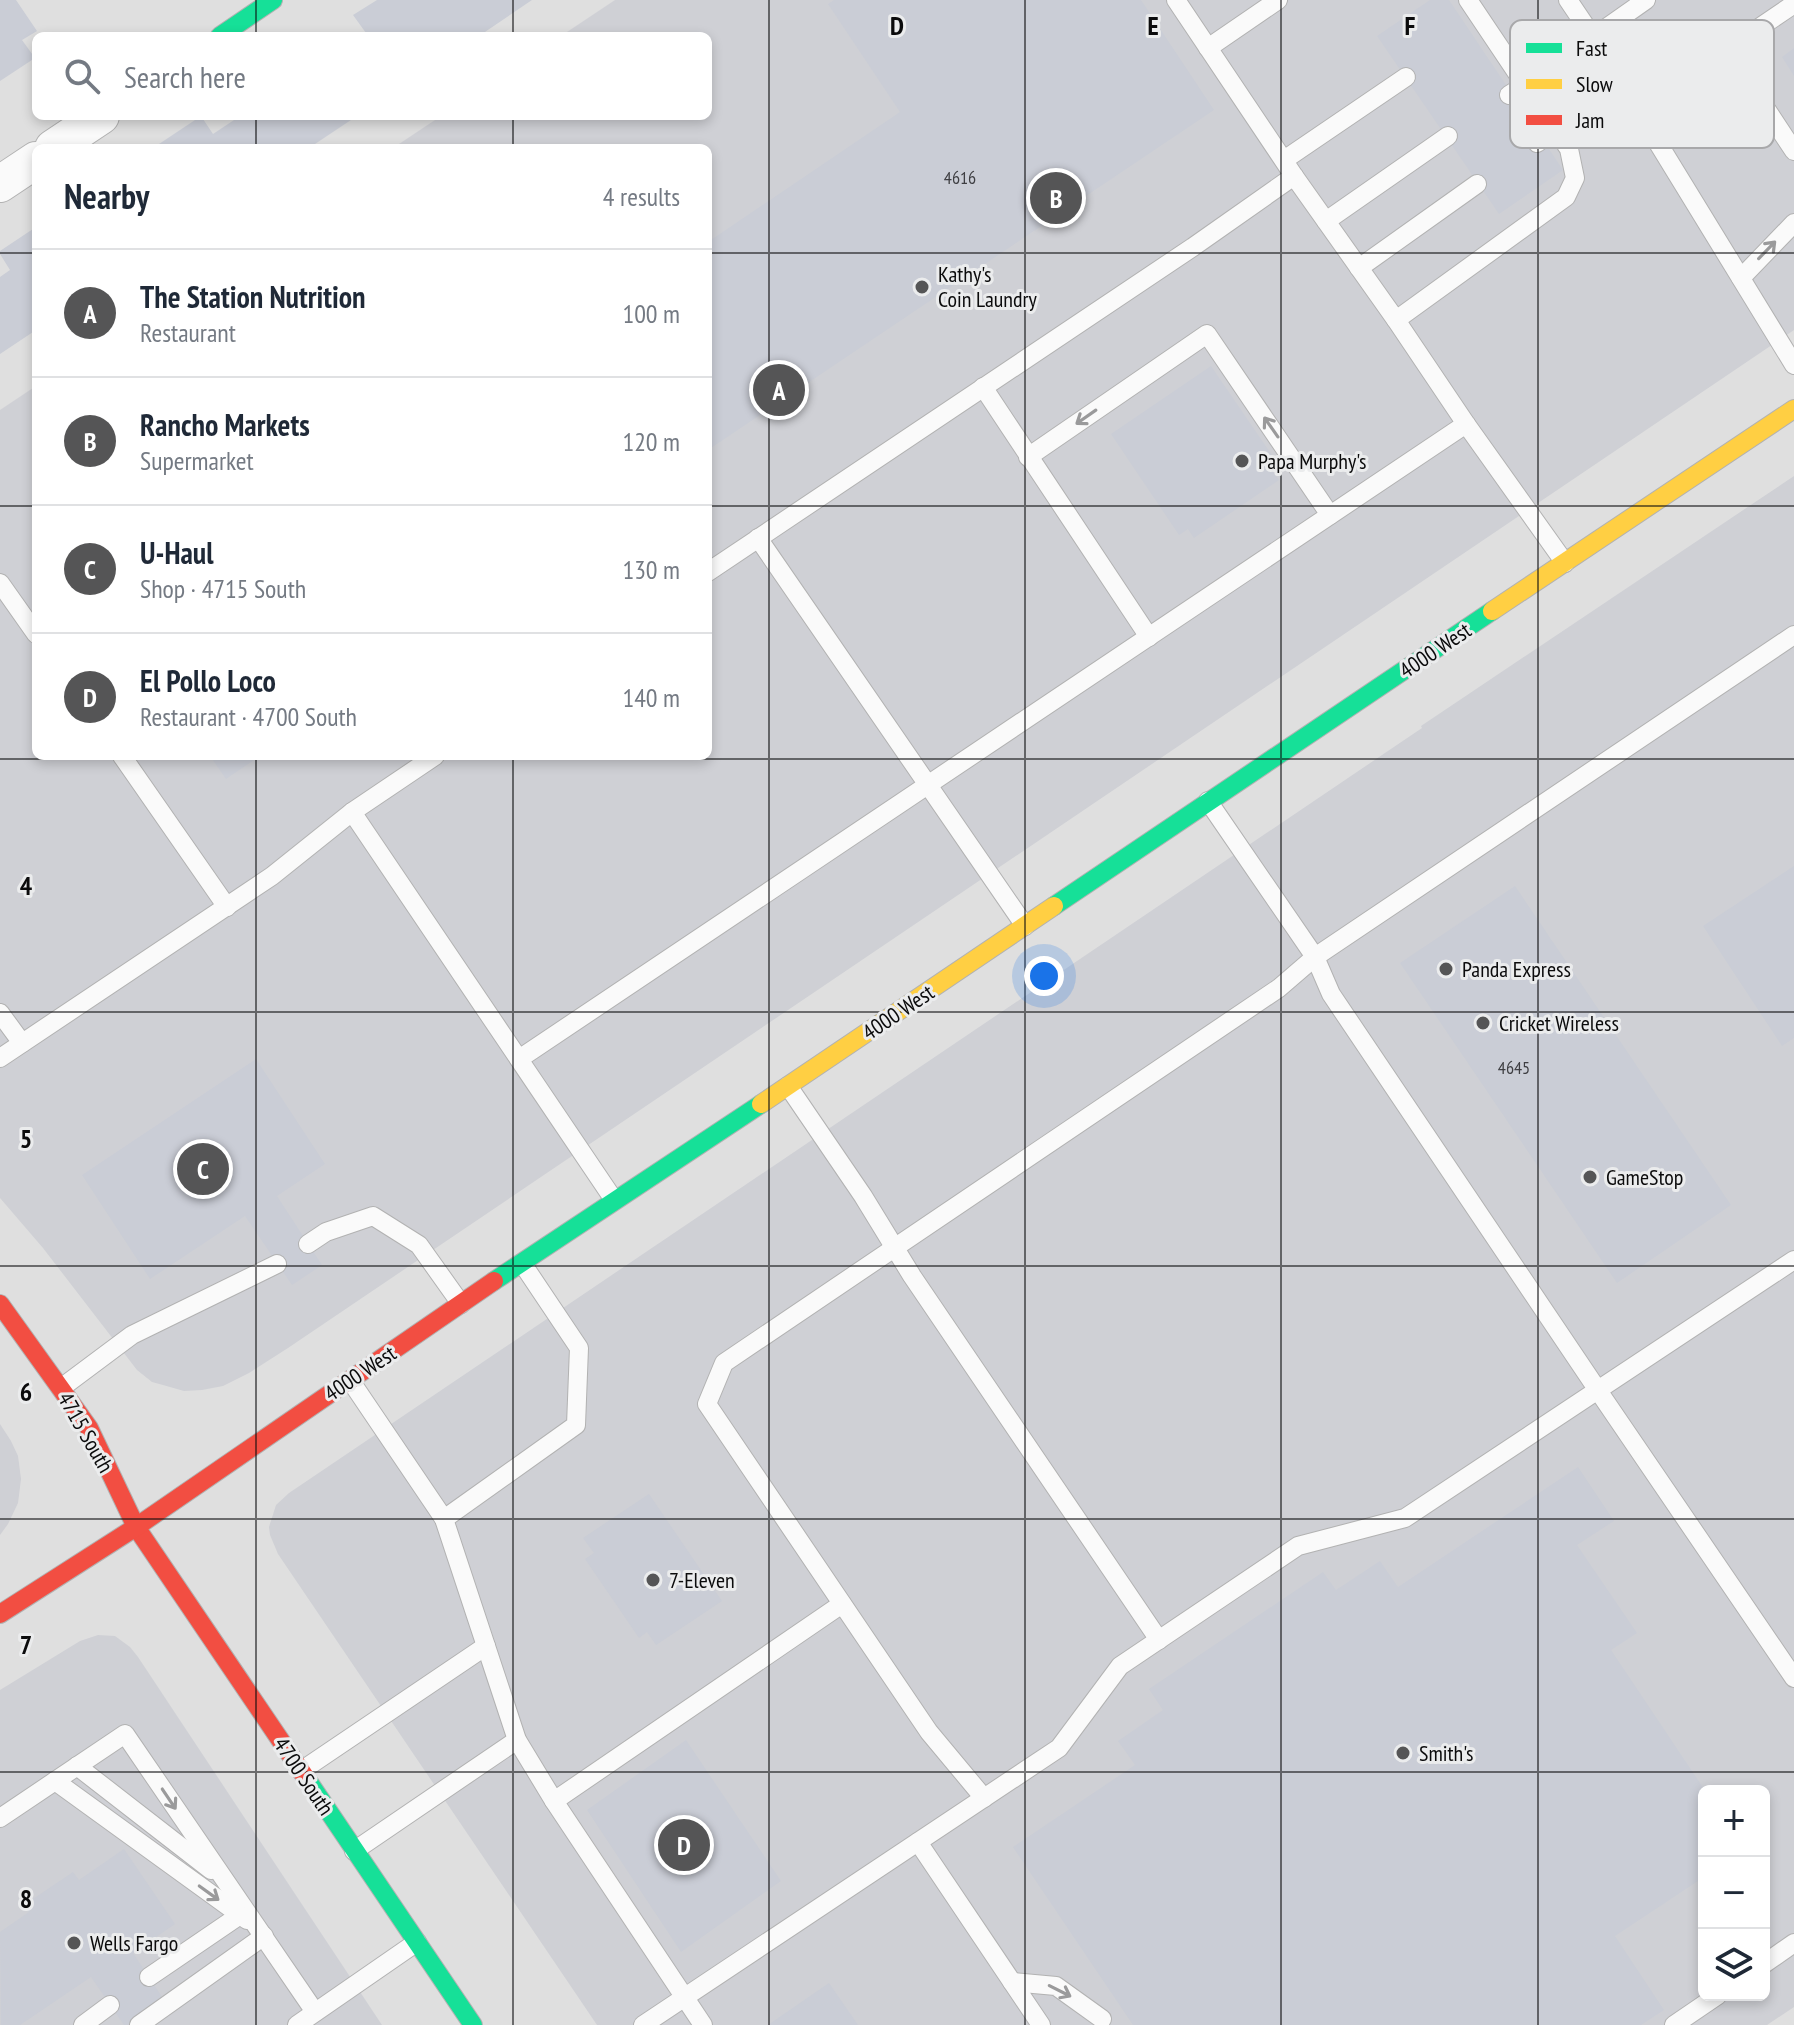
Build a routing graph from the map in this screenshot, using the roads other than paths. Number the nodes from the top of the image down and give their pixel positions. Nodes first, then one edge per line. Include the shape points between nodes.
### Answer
1 (273, 0) edge
2 (1176, 0) edge
3 (1278, 0) edge
4 (1468, 0) edge
5 (1568, 0) edge
6 (1646, 0) edge
7 (1582, 20) edge
8 (1617, 20) edge
9 (226, 32) edge
10 (1208, 48) junction
11 (1406, 77) dead end
12 (1510, 80) edge
13 (95, 120) edge
14 (1774, 121) edge
15 (1448, 136) dead end
16 (59, 144) edge
17 (1568, 148) edge
18 (1661, 148) edge
19 (1794, 151) edge
20 (32, 163) edge
21 (1289, 168) junction
22 (0, 184) edge
23 (1477, 184) dead end
24 (1326, 221) junction
25 (1794, 223) edge
26 (1359, 268) junction
27 (1741, 278) junction
28 (1396, 320) junction
29 (1794, 365) edge
30 (983, 387) junction
31 (1794, 409) edge
32 (1466, 424) junction
33 (1028, 457) junction
34 (1330, 515) junction
35 (758, 538) junction
36 (1565, 563) junction
37 (712, 569) edge
38 (0, 583) edge
39 (32, 628) edge
40 (1794, 635) edge
41 (1149, 637) junction
42 (125, 760) edge
43 (429, 760) edge
44 (928, 785) junction
45 (1208, 801) junction
46 (352, 812) junction
47 (227, 907) junction
48 (1025, 926) junction
49 (1315, 957) junction
50 (0, 1013) edge
51 (22, 1043) junction
52 (0, 1058) edge
53 (519, 1059) junction
54 (788, 1086) junction
55 (614, 1200) junction
56 (308, 1244) dead end
57 (894, 1247) junction
58 (1794, 1260) edge
59 (522, 1263) junction
60 (277, 1264) dead end
61 (0, 1304) edge
62 (461, 1304) junction
63 (350, 1380) junction
64 (61, 1388) junction
65 (1597, 1389) junction
66 (444, 1519) junction
67 (136, 1527) junction
68 (842, 1604) junction
69 (0, 1614) edge
70 (1159, 1640) junction
71 (486, 1646) junction
72 (1794, 1678) edge
73 (517, 1740) junction
74 (77, 1766) junction
75 (301, 1771) junction
76 (55, 1781) junction
77 (984, 1798) junction
78 (554, 1801) junction
79 (0, 1818) edge
80 (918, 1842) junction
81 (354, 1851) junction
82 (226, 1881) junction
83 (240, 1915) junction
84 (261, 1932) junction
85 (417, 1942) junction
86 (1794, 1943) edge
87 (1770, 1960) edge
88 (149, 1977) dead end
89 (1012, 1982) junction
90 (684, 1996) junction
91 (1709, 2001) edge
92 (110, 2005) dead end
93 (315, 2012) junction
94 (1102, 2019) dead end
95 (83, 2025) edge
96 (139, 2025) edge
97 (297, 2025) edge
98 (473, 2025) edge
99 (643, 2025) edge
100 (703, 2025) edge
101 (1041, 2025) edge
102 (1674, 2025) edge

1 - 9 street
2 - 10 lane
3 - 10 lane
4 - 12 lane via 1475,27
5 - 7 lane
6 - 8 lane
10 - 21 lane
11 - 21 lane
13 - 16 street
14 - 19 lane
15 - 24 lane
17 - 28 lane via 1575,178 1566,197
18 - 27 lane
20 - 22 street
21 - 24 lane
21 - 30 lane
23 - 26 lane
24 - 26 lane
27 -> 25 lane
26 - 28 lane
27 - 29 lane
28 - 32 lane
30 - 33 lane
30 - 35 lane
31 - 36 street, 4000 West
32 - 34 lane
32 - 36 lane
34 -> 33 lane via 1207,334
33 - 41 lane
34 - 41 lane
35 - 37 lane
35 - 44 lane
36 - 45 street, 4000 West
38 - 39 lane
40 - 49 lane
41 - 44 lane
42 - 47 lane
43 - 46 lane
44 - 48 lane
44 - 53 lane
45 - 48 street, 4000 West
45 - 49 lane
46 - 47 lane
46 - 53 lane
47 - 51 lane
48 - 54 street, 4000 West
49 - 57 lane via 1279,988
49 - 65 lane via 1331,994
50 - 51 lane
51 - 52 lane
53 - 55 lane
54 - 55 street, 4000 West
54 - 57 lane
55 - 59 street, 4000 West
56 - 62 lane via 373,1216 419,1245
57 - 68 lane via 724,1363 707,1404
57 - 70 lane
58 - 65 lane
59 - 62 street, 4000 West
59 - 66 lane via 579,1348 576,1425
60 - 64 lane via 132,1335
61 - 64 street, 4715 South
62 - 63 street, 4000 West
63 - 66 lane
63 - 67 street, 4000 West
64 - 67 street, 4715 South via 89,1428
65 - 70 lane via 1405,1518 1298,1546
65 - 72 lane
66 - 71 lane
67 - 69 street, 4000 West
67 - 75 street, 4700 South
68 - 77 lane via 929,1732
68 - 78 lane
70 - 77 lane via 1120,1666 1059,1748
71 - 73 lane
71 - 75 lane
73 - 78 lane
73 - 81 lane
74 - 76 lane
74 - 82 lane
74 -> 82 lane via 125,1734
75 - 81 street, 4700 South
76 - 79 lane
76 -> 83 lane
77 - 80 lane
78 - 90 lane
80 - 89 lane
80 - 90 lane
81 - 85 street, 4700 South
82 - 84 lane
83 - 84 lane
83 - 88 lane
84 - 93 lane
84 - 96 lane
85 - 93 lane
85 - 98 street, 4700 South
86 - 87 lane
89 -> 94 lane via 1056,1986
89 - 101 lane
90 - 99 lane
90 - 100 lane
91 - 102 lane
92 - 95 lane
93 - 97 lane

